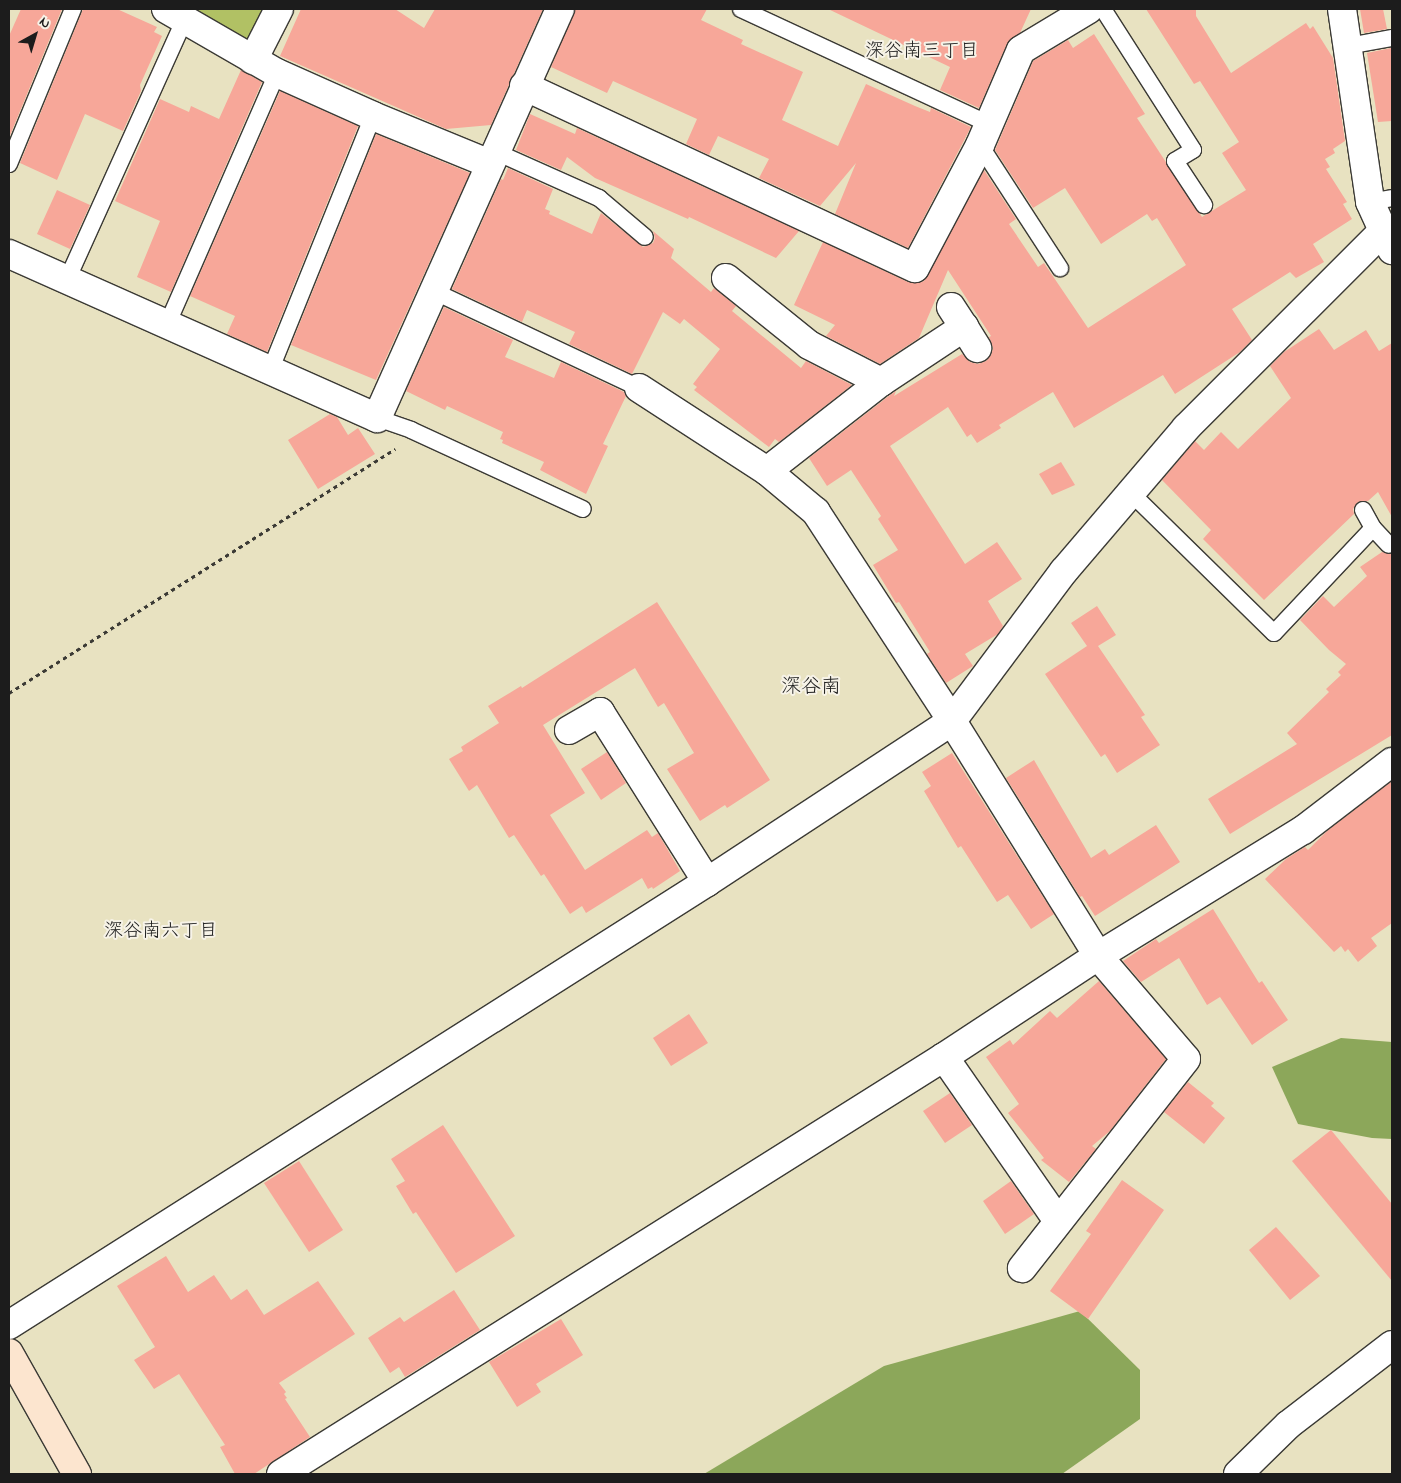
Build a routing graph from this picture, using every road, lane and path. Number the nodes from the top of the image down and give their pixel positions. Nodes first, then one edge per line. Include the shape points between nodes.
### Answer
1 (73, 9) edge
2 (279, 9) edge
3 (560, 9) edge
4 (741, 9) edge
5 (1089, 9) edge
6 (1103, 9) edge
7 (1342, 9) edge
8 (175, 15) edge
9 (1392, 38) edge
10 (1348, 46) junction
11 (253, 60) junction
12 (277, 73) junction
13 (524, 86) junction
14 (373, 116) junction
15 (984, 135) junction
16 (493, 158) junction
17 (9, 164) edge
18 (1381, 200) edge
19 (1204, 205) dead end
20 (645, 237) dead end
21 (1387, 241) edge
22 (9, 254) edge
23 (1060, 268) dead end
24 (726, 278) dead end
25 (67, 280) junction
26 (433, 291) junction
27 (166, 325) junction
28 (964, 327) dead end
29 (270, 371) junction
30 (881, 382) junction
31 (639, 388) joint
32 (377, 418) junction
33 (411, 430) junction
34 (767, 471) junction
35 (1131, 493) junction
36 (583, 510) dead end
37 (1363, 510) dead end
38 (1373, 528) junction
39 (1389, 545) dead end
40 (9, 693) edge
41 (952, 721) junction
42 (569, 730) dead end
43 (1392, 762) edge
44 (707, 882) junction
45 (1098, 956) junction
46 (944, 1057) junction
47 (1058, 1221) junction
48 (1022, 1268) dead end
49 (9, 1325) edge
50 (1392, 1344) edge
51 (9, 1352) edge
52 (77, 1474) edge
53 (281, 1474) edge
54 (1238, 1474) edge

1 - 17 lane
2 - 11 street
3 - 13 street
4 - 15 lane
5 - 15 street via 1022,50
6 - 19 lane via 1193,150 1175,161
7 - 10 street
8 - 11 street
8 - 25 lane
9 - 10 lane
10 - 18 street
11 - 12 street
12 - 14 street
12 - 27 lane
13 - 15 street via 915,268
13 - 16 street
14 - 16 street
14 - 29 lane
15 - 23 lane
16 - 20 lane via 599,198
16 - 26 street
18 - 21 street
21 - 35 street via 1186,428
22 - 25 street
24 - 30 street via 809,345
25 - 27 street
26 - 31 lane
26 - 32 street
27 - 29 street
28 - 30 street
29 - 32 street
30 - 34 street
31 - 34 street
32 - 33 lane
33 - 36 lane
33 - 40 path via 391,453
34 - 41 street via 816,512
35 - 38 lane via 1274,633
35 - 41 street via 1064,571
37 - 38 lane
38 - 39 lane
41 - 44 street
41 - 45 street
42 - 44 street via 600,712
43 - 45 street via 1303,830
44 - 49 street
45 - 46 street
45 - 47 street via 1186,1059
46 - 47 street
46 - 53 street
47 - 48 street
50 - 54 street via 1288,1425
51 - 52 street

